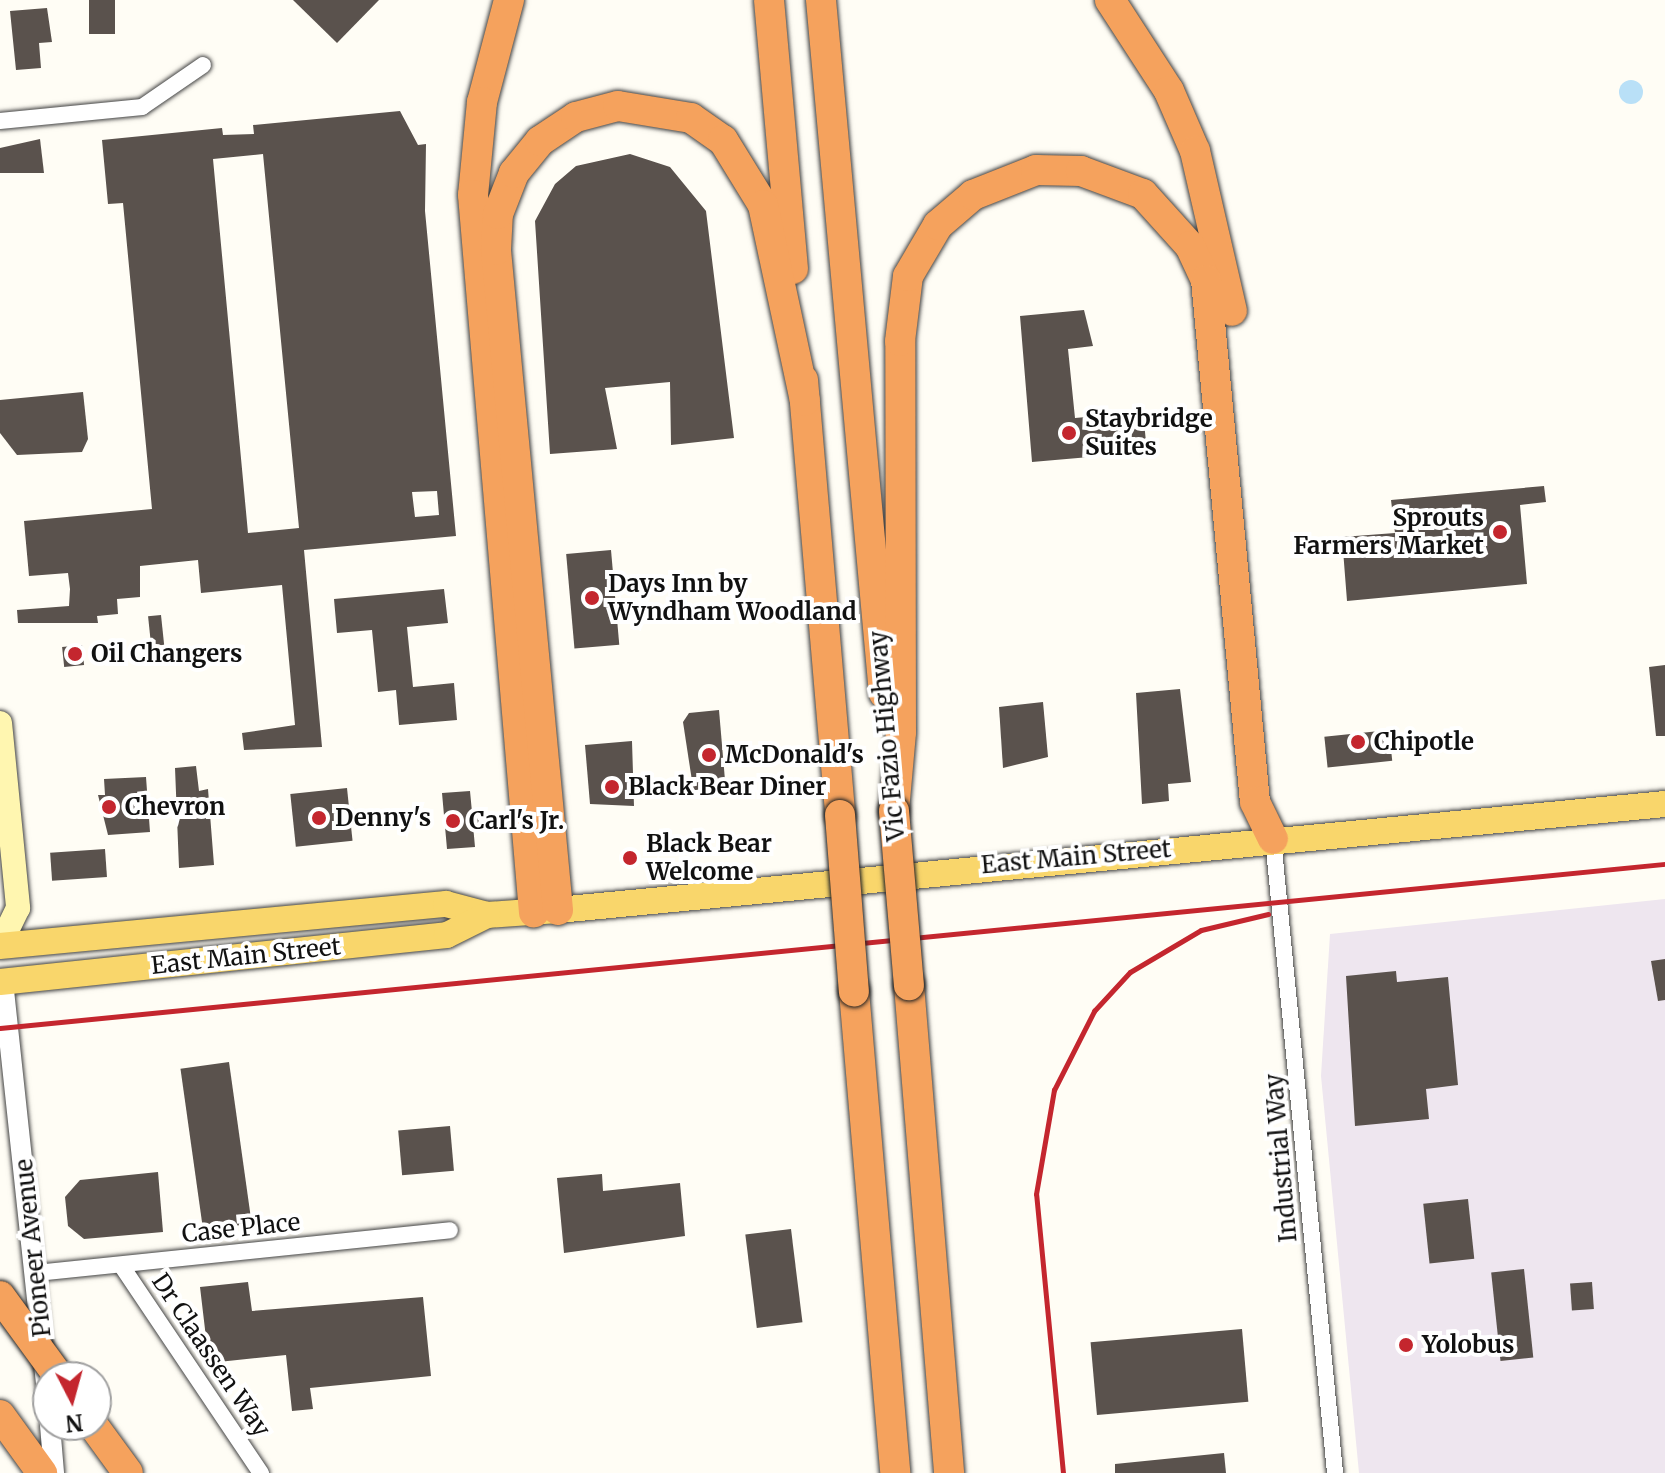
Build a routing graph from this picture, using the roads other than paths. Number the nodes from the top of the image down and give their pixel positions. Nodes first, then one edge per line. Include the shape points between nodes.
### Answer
1 (509, 0) edge
2 (769, 0) edge
3 (821, 0) edge
4 (1110, 0) edge
5 (203, 65) dead end
6 (0, 121) edge
7 (805, 401) junction
8 (0, 723) edge
9 (1665, 804) edge
10 (894, 811) junction
11 (1273, 839) junction
12 (373, 911) junction
13 (546, 911) junction
14 (487, 915) junction
15 (0, 948) edge
16 (278, 953) junction
17 (2, 982) edge
18 (450, 1230) dead end
19 (121, 1265) junction
20 (37, 1273) junction
21 (0, 1296) edge
22 (45, 1361) edge
23 (47, 1361) edge
24 (0, 1415) edge
25 (51, 1441) edge
26 (105, 1441) edge
27 (42, 1473) edge
28 (54, 1473) edge
29 (128, 1473) edge
30 (261, 1473) edge
31 (895, 1473) edge
32 (949, 1473) edge
33 (1335, 1473) edge

1 - 13 highway via 482,102 473,195
2 - 7 highway
3 - 10 highway, Vic Fazio Highway
4 - 11 highway via 1169,91 1219,229 1232,312
5 - 6 street via 142,107
7 - 13 highway via 763,205 723,140 691,118 618,106 576,117 540,141 514,173 498,214 496,250
7 - 31 highway, bridge
8 - 15 main road via 18,908
9 - 11 main road, East Main Street
10 - 11 highway via 901,732 900,341 908,276 938,225 973,195 1036,170 1081,171 1143,194 1190,246 1206,280 1255,802
10 - 32 highway, Vic Fazio Highway, bridge
11 - 13 main road, East Main Street
11 - 33 street, Industrial Way
12 - 14 main road, East Main Street via 446,904
12 - 15 main road, East Main Street
12 - 16 main road via 356,933 315,937
13 - 14 main road, East Main Street
14 - 16 main road, East Main Street via 447,935
15 - 17 main road, Pioneer Avenue
16 - 17 main road, East Main Street
17 - 20 street, Pioneer Avenue
18 - 19 street, Case Place
19 - 20 street, Case Place
19 - 30 street, Dr Claassen Way
20 - 22 street, Pioneer Avenue
21 - 23 highway, bridge
24 - 27 highway
25 - 28 street
26 - 29 highway

